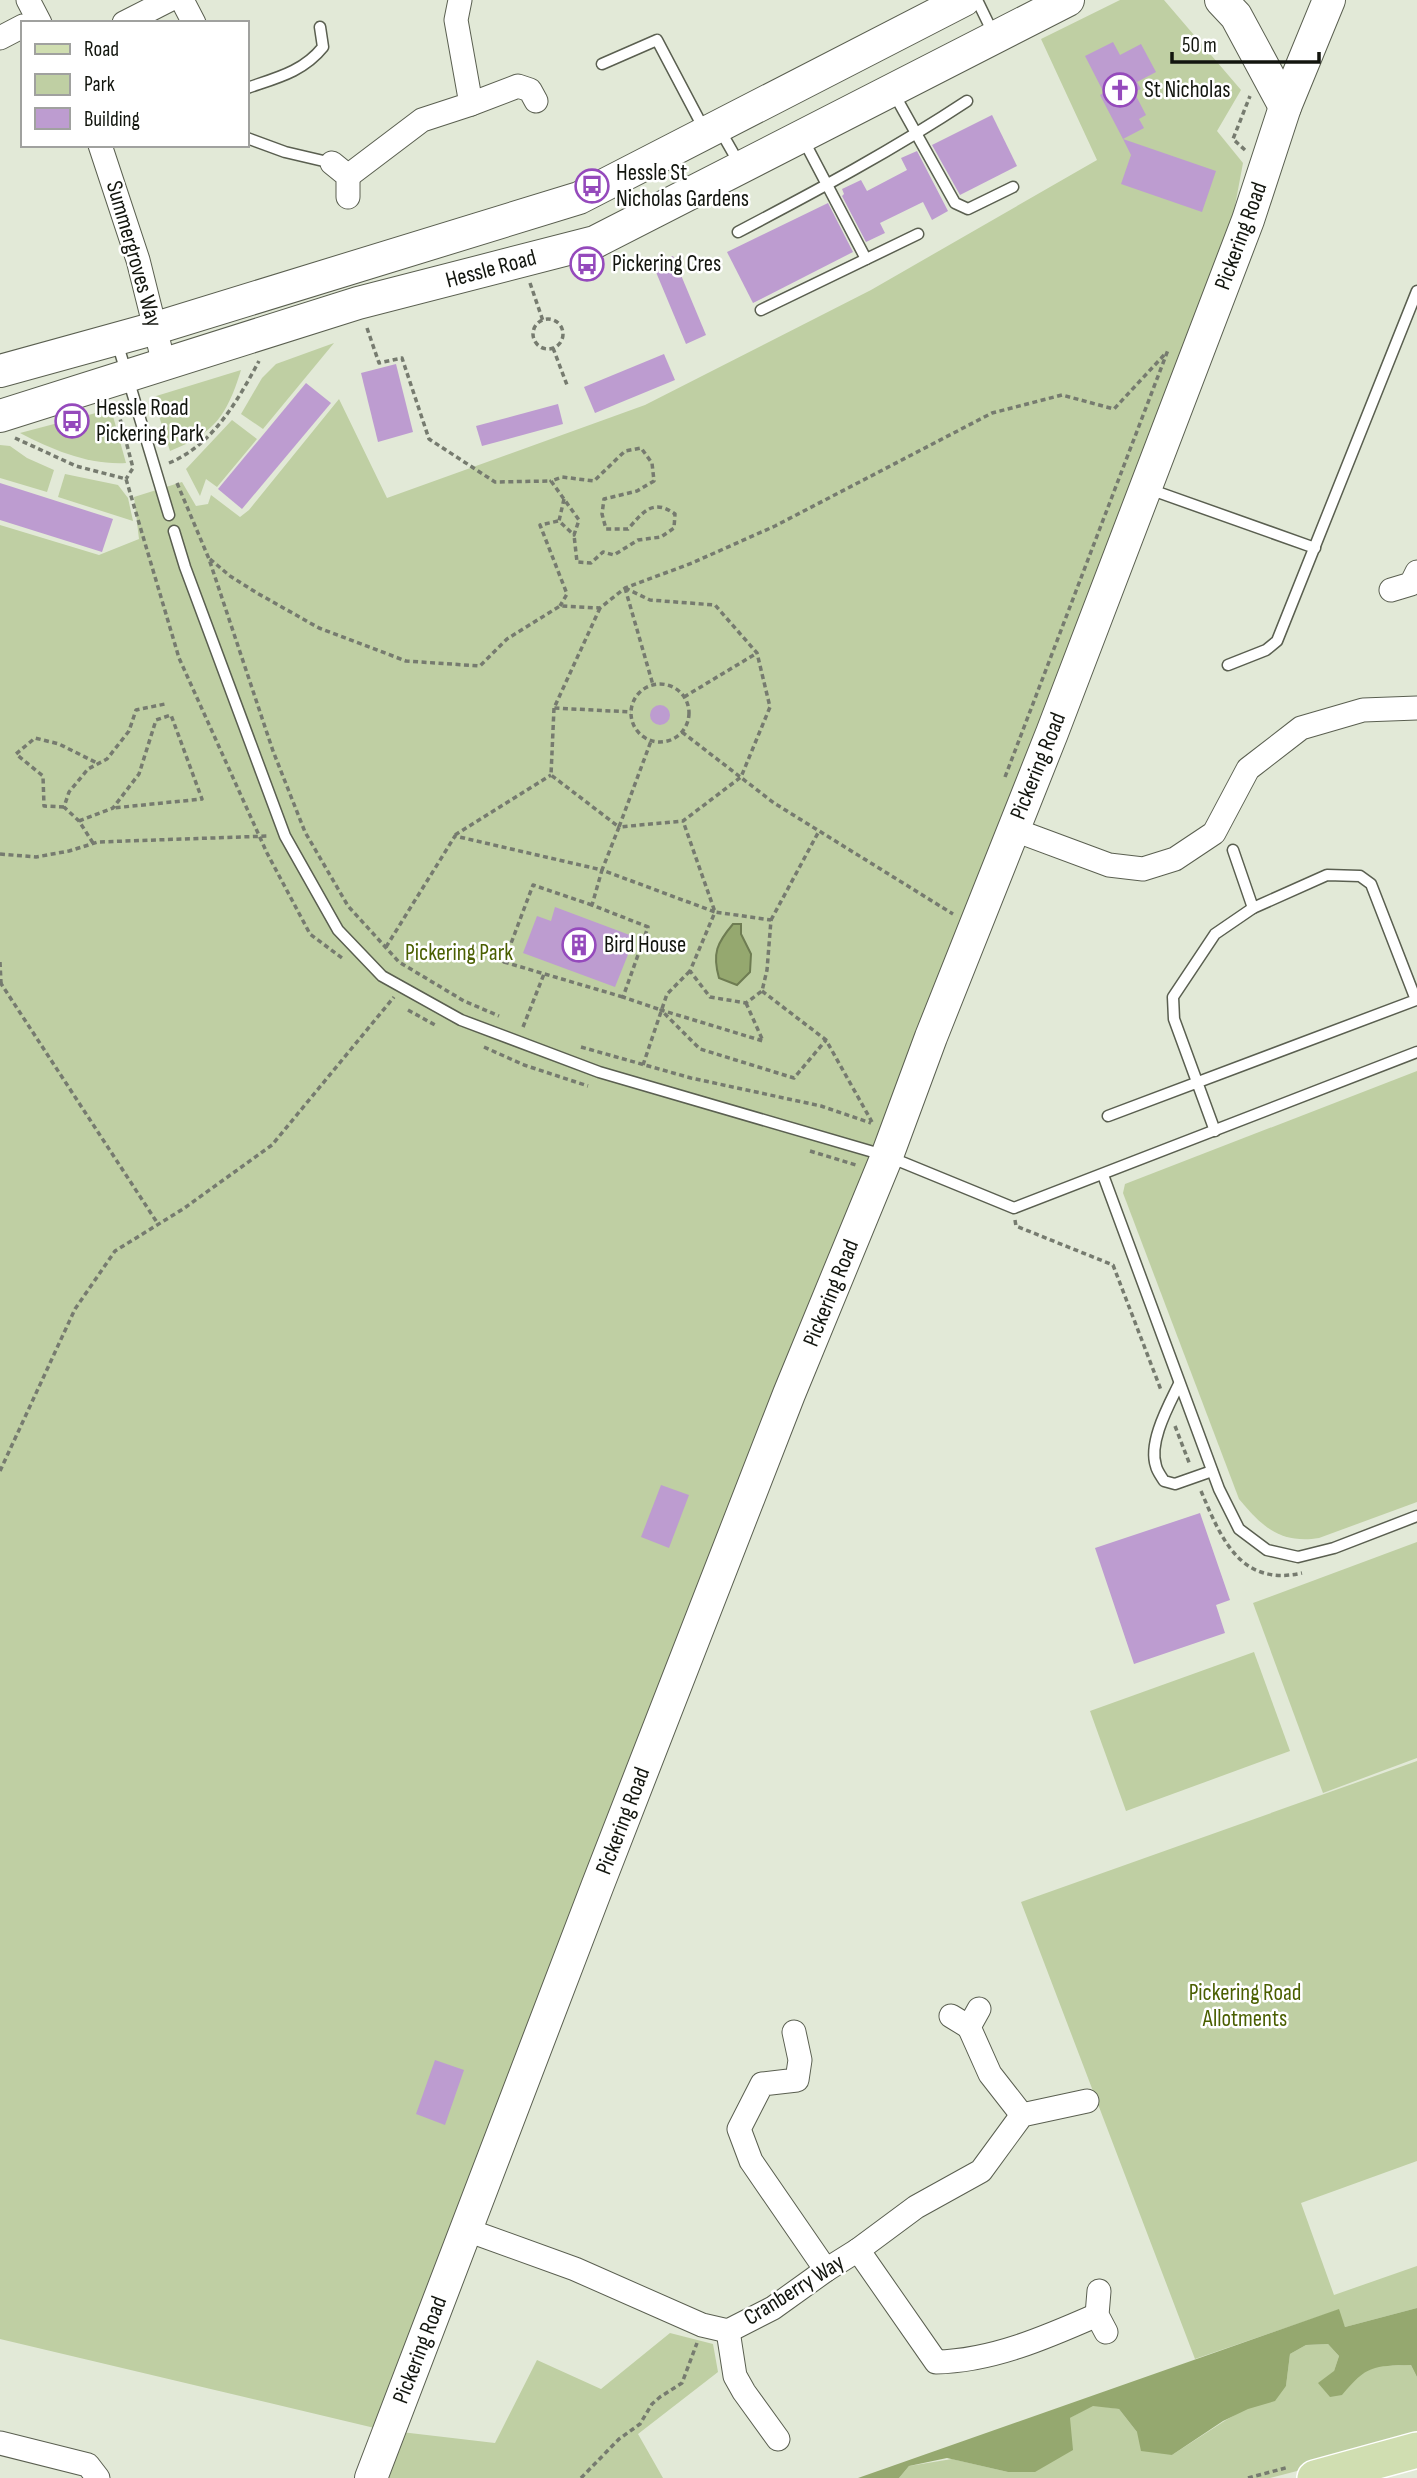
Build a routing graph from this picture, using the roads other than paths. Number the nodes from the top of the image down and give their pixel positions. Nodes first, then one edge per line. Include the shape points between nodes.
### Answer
1 (169, 0) edge
2 (182, 0) edge
3 (460, 0) edge
4 (964, 0) edge
5 (977, 0) edge
6 (1068, 0) edge
7 (1221, 0) edge
8 (1329, 0) edge
9 (128, 21) edge
10 (193, 21) edge
11 (21, 24) edge
12 (320, 27) dead end
13 (995, 37) junction
14 (0, 38) edge
15 (602, 64) dead end
16 (248, 88) edge
17 (891, 90) junction
18 (536, 100) dead end
19 (967, 101) dead end
20 (471, 104) junction
21 (1285, 107) junction
22 (712, 130) junction
23 (916, 134) junction
24 (801, 136) junction
25 (248, 138) edge
26 (101, 147) edge
27 (741, 167) junction
28 (343, 179) joint
29 (827, 186) junction
30 (1013, 187) dead end
31 (738, 232) dead end
32 (918, 234) dead end
33 (866, 259) junction
34 (349, 269) junction
35 (1417, 291) edge
36 (761, 310) dead end
37 (363, 316) junction
38 (156, 328) junction
39 (116, 339) junction
40 (164, 364) junction
41 (0, 371) edge
42 (121, 388) junction
43 (2, 424) edge
44 (1146, 488) junction
45 (169, 515) dead end
46 (174, 531) dead end
47 (1315, 548) junction
48 (1228, 665) dead end
49 (1417, 708) edge
50 (1012, 830) junction
51 (1233, 850) dead end
52 (1252, 908) junction
53 (1417, 1052) edge
54 (1197, 1082) junction
55 (1108, 1116) dead end
56 (1215, 1131) junction
57 (887, 1156) junction
58 (1103, 1175) junction
59 (1180, 1384) junction
60 (1212, 1471) junction
61 (1417, 1516) edge
62 (966, 2017) dead end
63 (794, 2032) dead end
64 (1087, 2101) dead end
65 (1023, 2115) junction
66 (467, 2230) junction
67 (858, 2250) junction
68 (826, 2270) junction
69 (1099, 2291) dead end
70 (728, 2331) junction
71 (778, 2439) dead end
72 (0, 2443) edge
73 (1417, 2451) edge
74 (98, 2478) edge
75 (371, 2478) edge
76 (1315, 2478) edge

1 - 9 street
2 - 10 street
3 - 20 street via 456,20
4 - 22 street, Hessle Road
5 - 13 lane
6 - 13 street, Hessle Road
7 - 21 street via 1236,16
8 - 21 street, Pickering Road
11 - 14 street
12 - 16 lane via 323,47 312,60 291,73
13 - 17 street, Hessle Road
15 - 22 lane via 657,40
17 - 23 lane
17 - 24 street, Hessle Road
18 - 20 street via 530,90 518,86
19 - 23 lane
20 - 28 street via 422,120
21 - 44 street, Pickering Road via 1248,220
22 - 27 lane
22 - 34 street, Hessle Road via 579,198
23 - 29 lane
23 - 30 lane via 955,203 968,209
24 - 27 street, Hessle Road
24 - 29 lane
25 - 28 lane
26 - 38 street, Summergroves Way
27 - 37 street, Hessle Road via 595,242
29 - 31 lane
29 - 33 lane
32 - 33 lane
33 - 36 lane
34 - 37 street
34 - 38 street, Hessle Road
35 - 47 lane
37 - 40 street, Hessle Road
38 - 39 street, Hessle Road
38 - 40 street, Summergroves Way
39 - 41 street, Hessle Road
39 - 42 lane
40 - 42 street, Hessle Road
42 - 43 street, Hessle Road
42 - 45 lane
44 - 47 lane
44 - 50 street, Pickering Road
46 - 57 lane via 285,835 338,930 382,976 461,1020 599,1072
47 - 48 lane via 1277,642
49 - 50 street via 1363,710 1301,728 1248,769 1214,833 1175,859 1143,869 1109,864
50 - 57 street, Pickering Road
51 - 52 lane
52 - 54 lane via 1215,934 1173,997 1174,1019
52 - 54 lane via 1327,875 1360,876 1371,884 1416,1000
53 - 56 lane
54 - 55 lane
54 - 56 lane
56 - 58 lane
57 - 58 lane via 1014,1208
57 - 66 street, Pickering Road via 784,1406
58 - 59 lane
59 - 60 lane
59 - 60 lane via 1159,1430 1156,1466 1164,1481 1175,1484
60 - 61 lane via 1239,1530 1267,1550 1298,1557
62 - 65 street via 990,2074
63 - 68 street via 800,2060 797,2080 762,2084 739,2129 751,2161
64 - 65 street
65 - 67 street, Cranberry Way via 981,2171 916,2207
66 - 70 street, Cranberry Way via 575,2269 702,2325
66 - 75 street, Pickering Road
67 - 68 street, Cranberry Way
67 - 69 street via 936,2362 964,2361 1101,2324
68 - 70 street, Cranberry Way via 773,2308
70 - 71 street via 735,2376
72 - 74 street via 88,2465
73 - 76 main road

